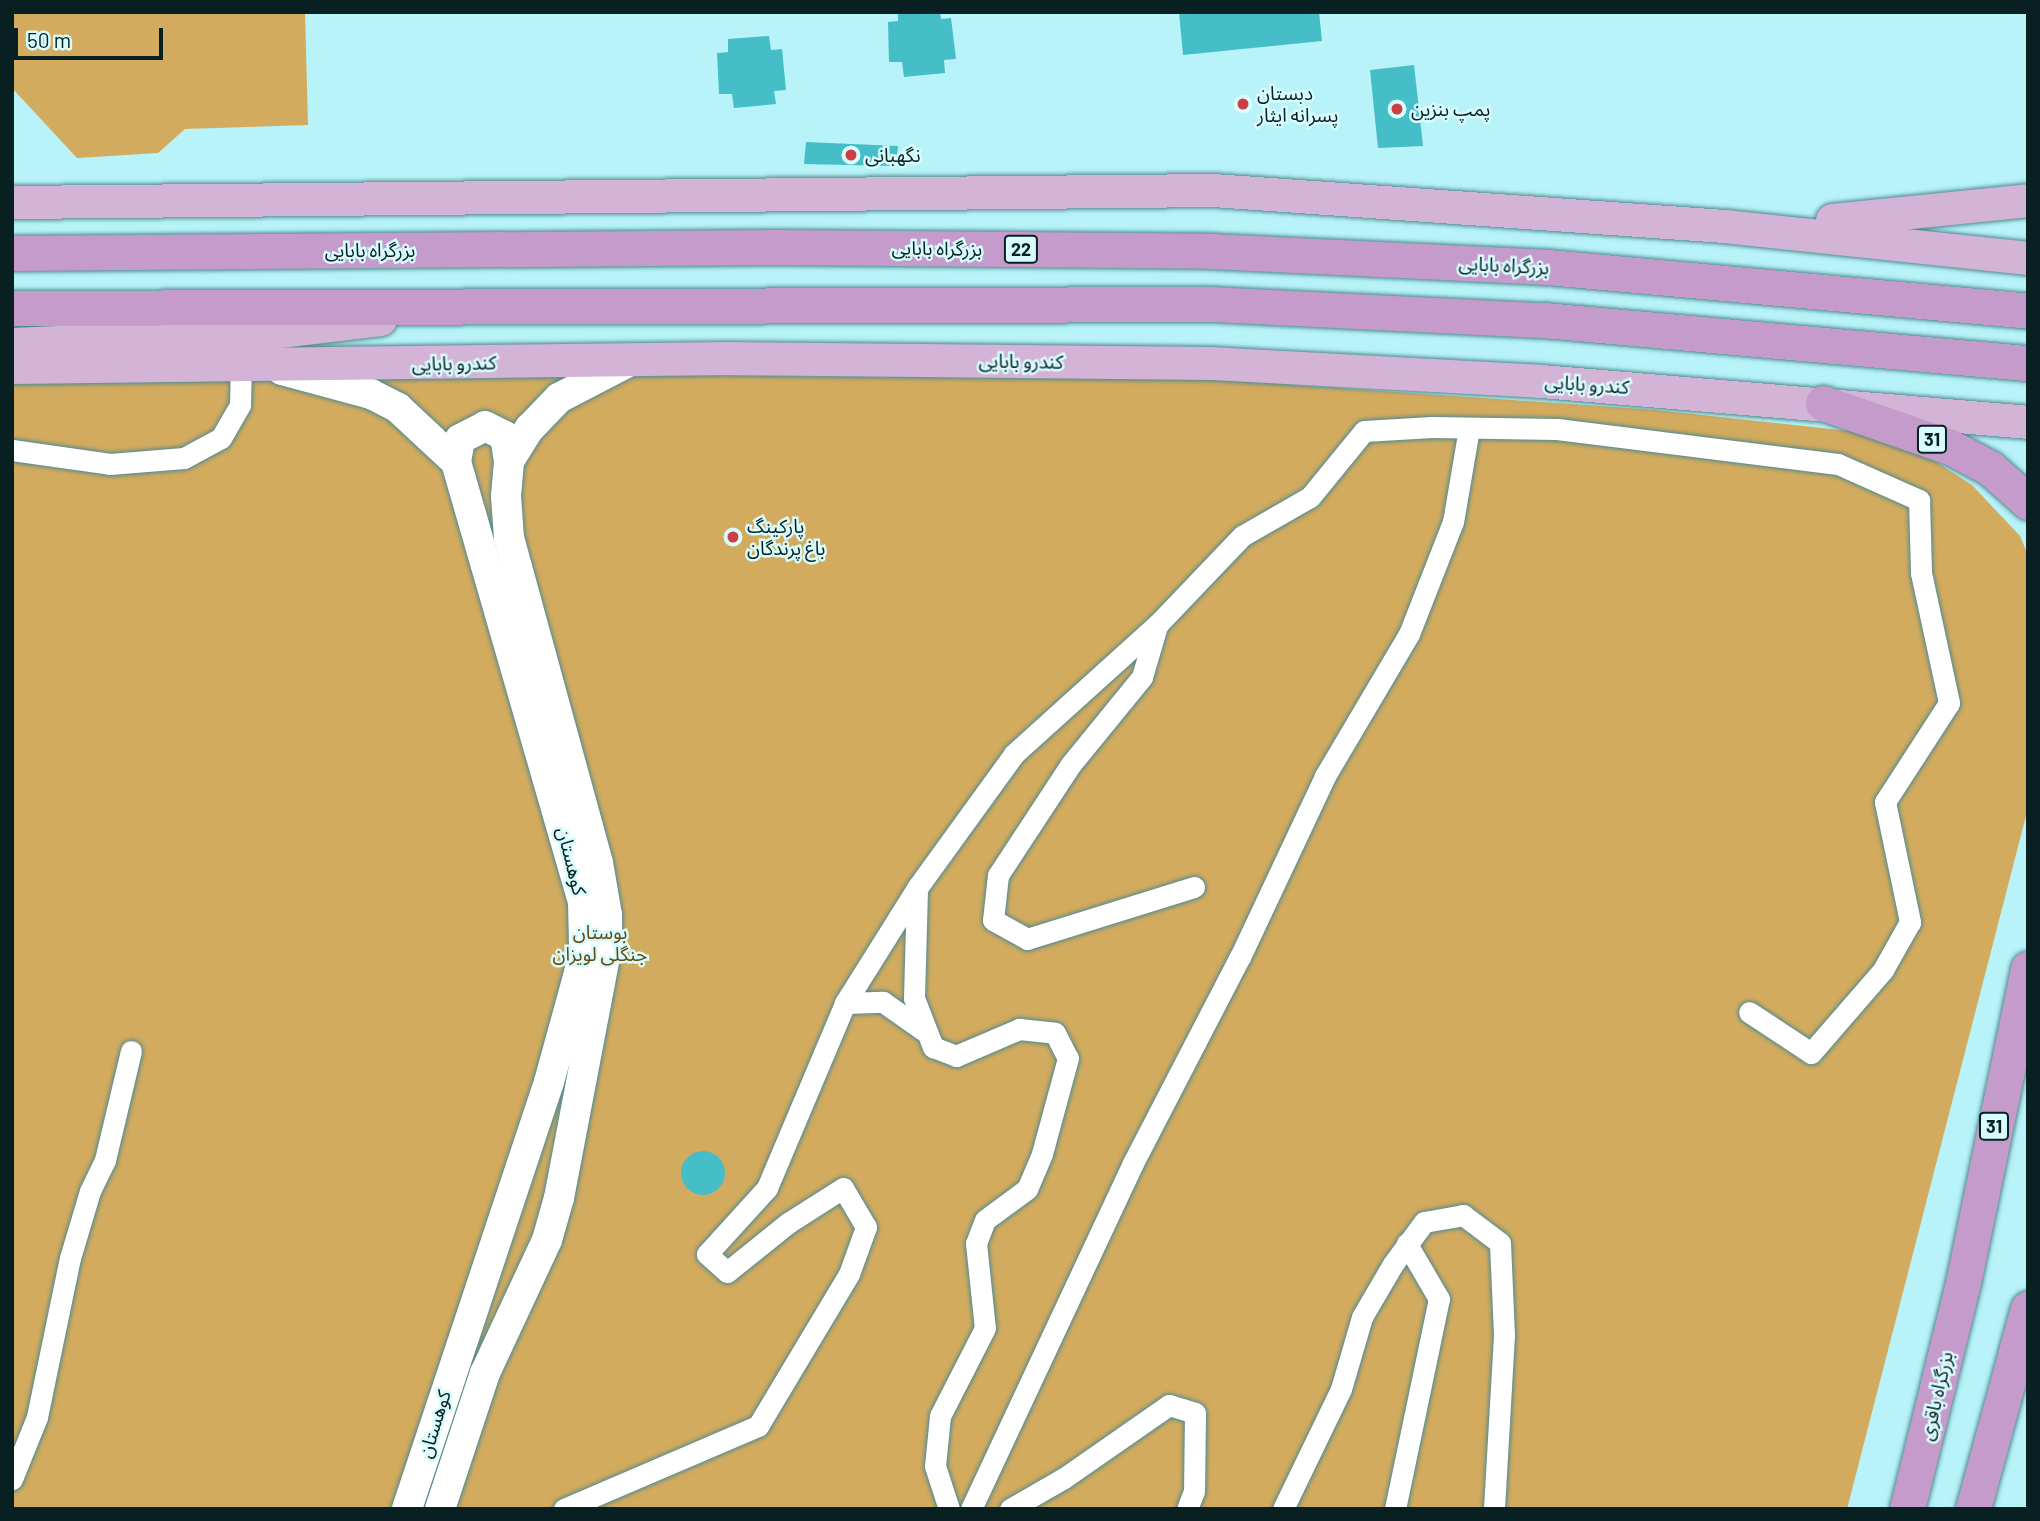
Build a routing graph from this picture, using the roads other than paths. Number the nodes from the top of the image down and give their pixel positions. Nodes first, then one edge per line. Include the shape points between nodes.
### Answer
1 (2028, 200) edge
2 (12, 202) edge
3 (1709, 225) junction
4 (12, 253) edge
5 (2028, 258) edge
6 (503, 304) junction
7 (12, 308) edge
8 (2028, 311) edge
9 (12, 344) edge
10 (632, 360) junction
11 (2028, 363) edge
12 (253, 365) junction
13 (12, 367) edge
14 (1823, 403) junction
15 (2028, 422) edge
16 (1469, 428) junction
17 (12, 450) edge
18 (509, 461) junction
19 (456, 462) junction
20 (2028, 502) edge
21 (1158, 624) junction
22 (1194, 887) dead end
23 (917, 888) junction
24 (2028, 969) edge
25 (845, 1003) junction
26 (1749, 1012) dead end
27 (923, 1030) junction
28 (131, 1051) dead end
29 (2028, 1064) edge
30 (499, 1229) junction
31 (547, 1240) junction
32 (1407, 1244) junction
33 (1963, 1283) junction
34 (2028, 1308) edge
35 (12, 1479) edge
36 (407, 1509) edge
37 (440, 1509) edge
38 (564, 1509) edge
39 (949, 1509) edge
40 (971, 1509) edge
41 (1010, 1509) edge
42 (1187, 1509) edge
43 (1283, 1509) edge
44 (1395, 1509) edge
45 (1494, 1509) edge
46 (1907, 1509) edge
47 (1973, 1509) edge

1 - 3 main road via 1874,219
2 - 3 main road via 1213,190
3 - 5 main road
4 - 8 highway, بزرگراه بابایی / 22 via 775,247 1212,251 1548,267
6 - 7 highway
6 - 9 main road via 263,333
6 - 11 highway via 1211,304 1544,320
10 - 12 main road, کندرو بابایی
10 - 14 main road, کندرو بابایی via 1211,363 1541,381
10 - 18 main road, کوهستان via 559,398 530,428
12 - 13 main road, کندرو بابایی
12 - 17 street via 240,405 221,438 184,458 110,464
12 - 19 main road, کوهستان via 371,394 416,420
14 - 15 main road, کندرو بابایی
14 - 20 highway, 31 via 1950,447 1990,468
16 - 21 street via 1364,431 1310,497 1242,536
16 - 26 street via 1558,429 1839,464 1919,500 1921,573 1949,703 1885,802 1910,922 1883,971 1811,1053
16 - 40 street via 1452,522 1409,634 1325,776 1240,957 1133,1163
18 - 19 main road via 505,436 485,426 460,439
18 - 31 main road, کوهستان via 509,538 580,796 607,915 607,947
19 - 30 main road, کوهستان via 583,901 579,973 549,1082
21 - 22 street via 1142,677 1071,764 998,875 993,920 1027,939
21 - 23 street via 1014,754
23 - 25 street
23 - 27 street via 914,998
24 - 33 highway, 31
25 - 27 street via 883,1002
25 - 38 street via 768,1188 707,1254 727,1272 788,1223 843,1188 866,1227 849,1274 758,1426
27 - 39 street via 933,1047 956,1056 1019,1029 1055,1033 1068,1058 1042,1154 1027,1189 985,1220 976,1243 985,1328 940,1416 935,1466
28 - 35 street via 108,1150 70,1258 37,1417
29 - 33 highway
30 - 31 main road
30 - 36 main road, کوهستان
31 - 37 main road, کوهستان via 485,1373
32 - 43 street via 1362,1317 1341,1389
32 - 44 street via 1439,1299
32 - 45 street via 1424,1222 1463,1214 1500,1242 1504,1335
33 - 46 highway, بزرگراه باقری / 31
34 - 47 highway
41 - 42 street via 1064,1479 1169,1405 1195,1413 1194,1491

